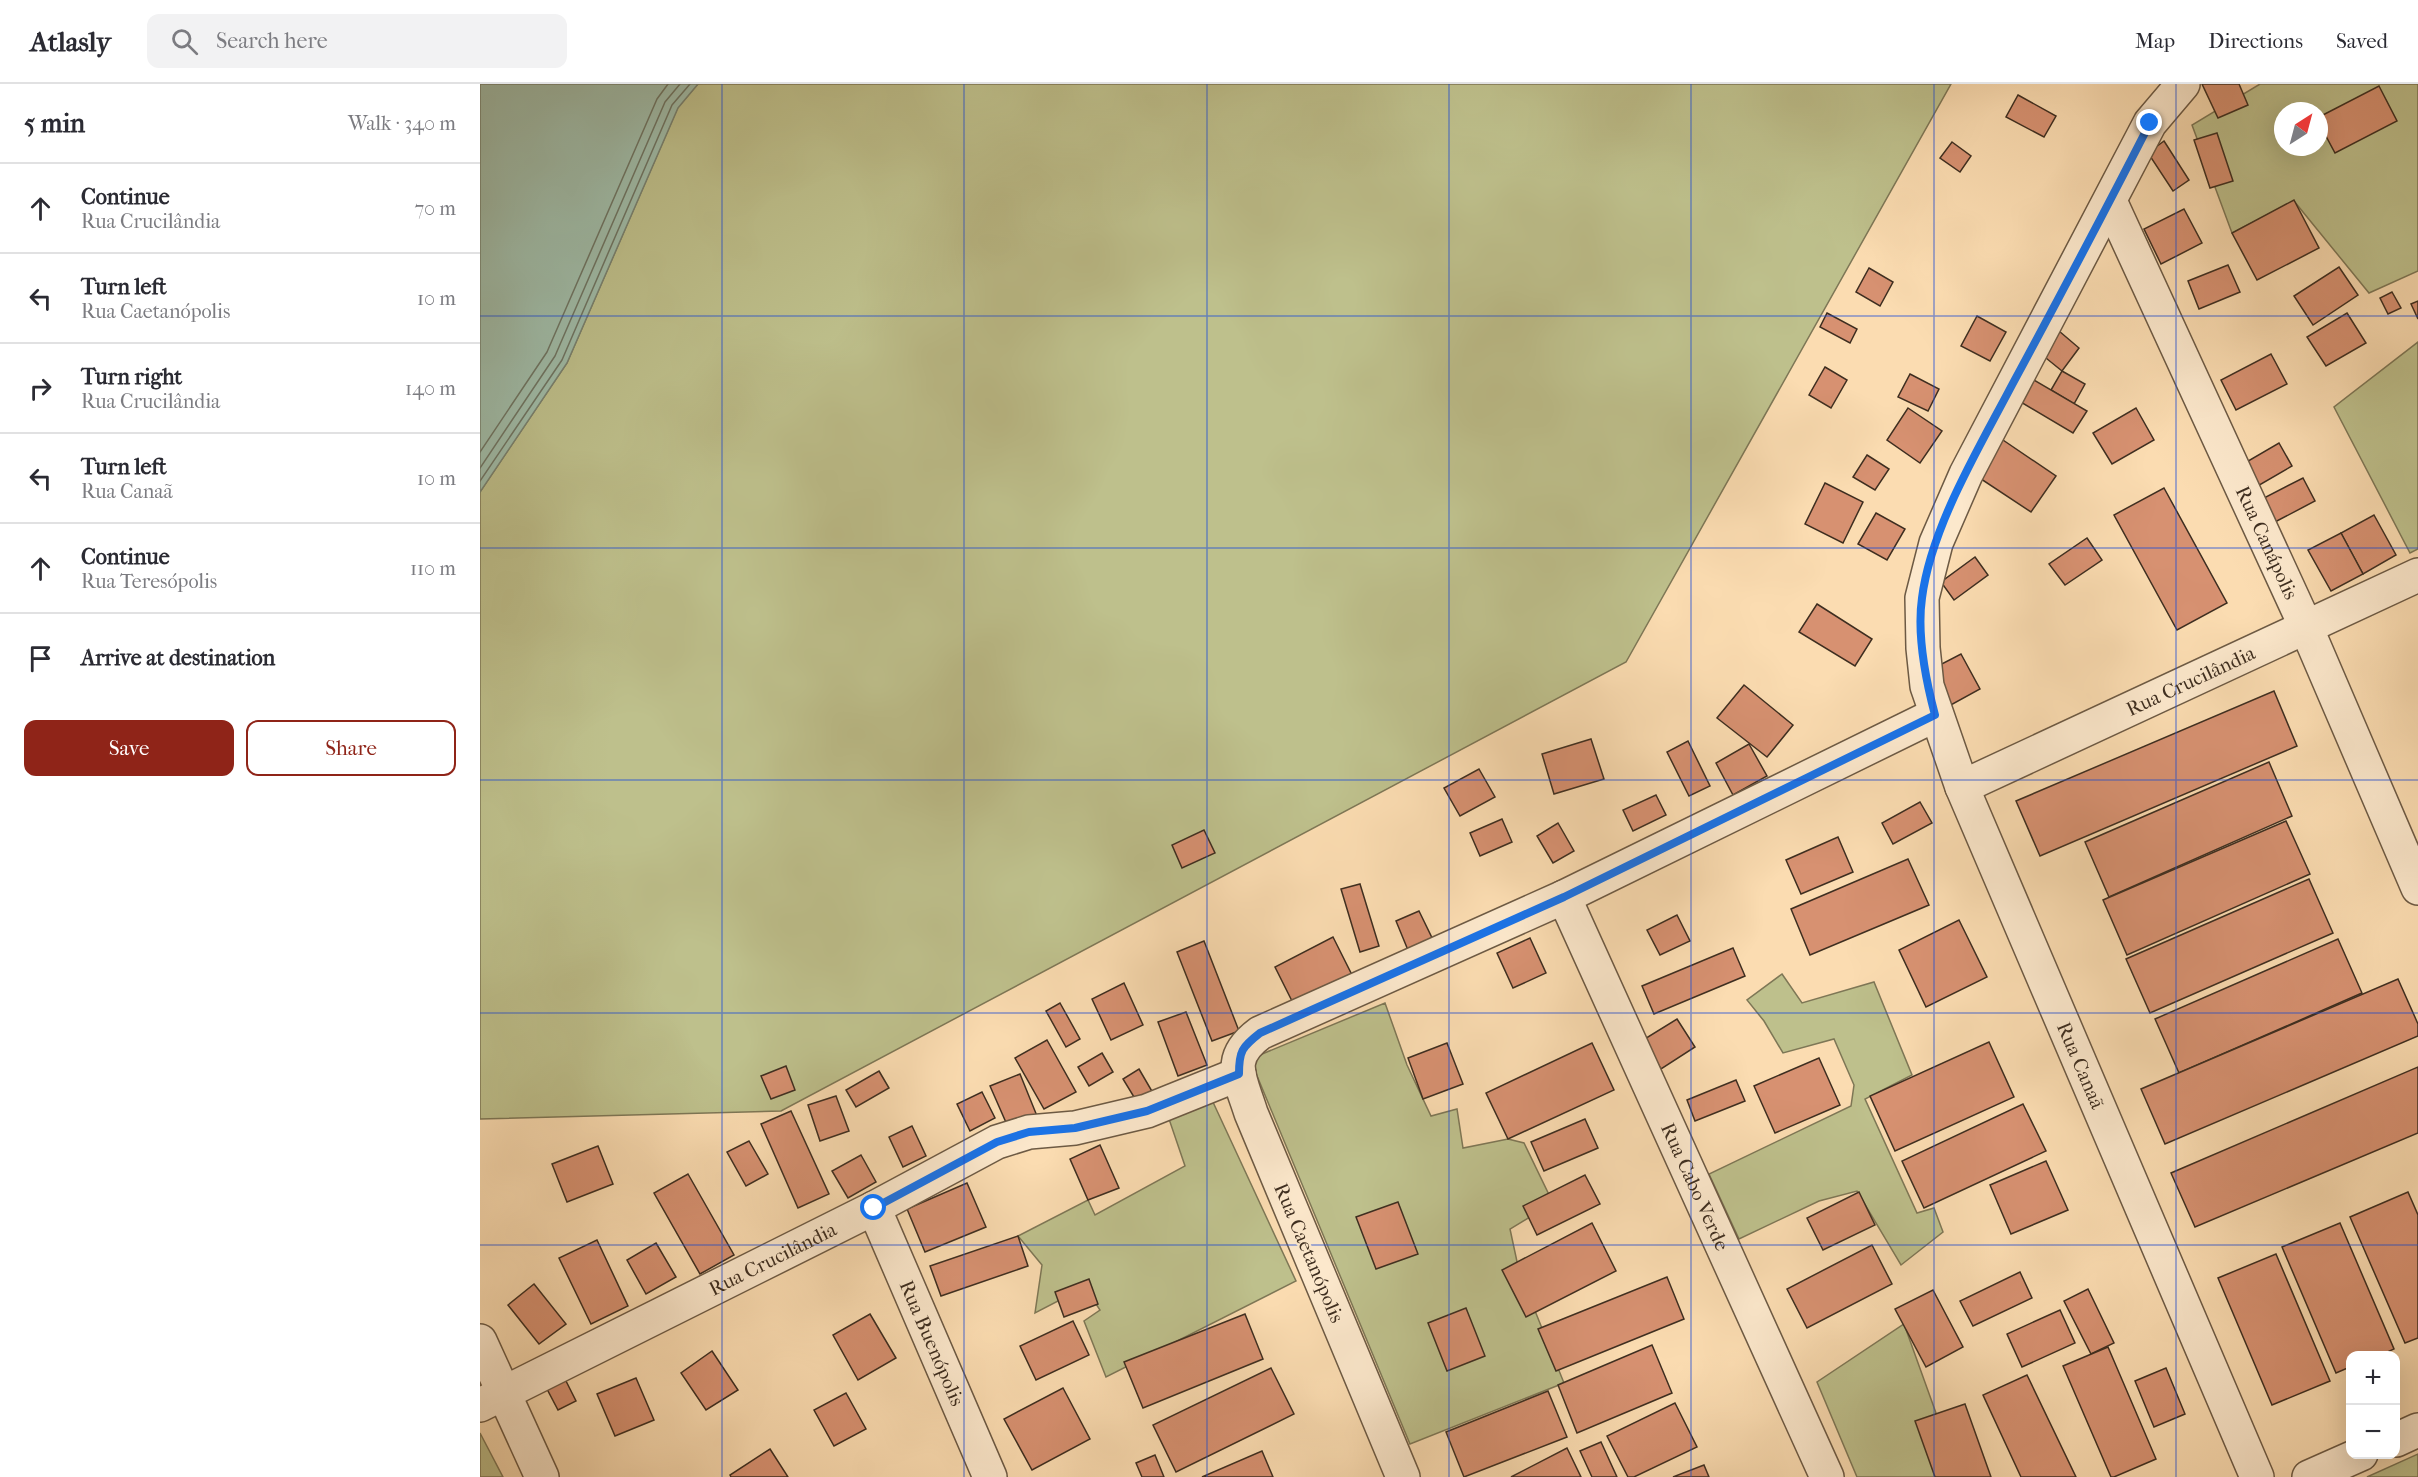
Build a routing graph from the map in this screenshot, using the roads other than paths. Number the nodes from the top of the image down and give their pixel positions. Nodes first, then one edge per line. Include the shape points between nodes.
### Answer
1 (2183, 84) edge
2 (2110, 201) junction
3 (2418, 575) edge
4 (2306, 627) junction
5 (1935, 715) junction
6 (1962, 787) junction
7 (2418, 888) edge
8 (1564, 897) junction
9 (1239, 1074) junction
10 (874, 1208) junction
11 (480, 1341) edge
12 (492, 1399) edge
13 (2418, 1430) edge
14 (2400, 1438) edge
15 (2351, 1459) edge
16 (542, 1477) edge
17 (990, 1477) edge
18 (1403, 1477) edge
19 (1827, 1477) edge
20 (2257, 1477) edge
21 (2308, 1477) edge

1 - 2 street, Rua Canaã via 2150,123
2 - 4 street, Rua Canápolis
2 - 5 street, Rua Canaã via 1966,474 1936,543 1922,598 1927,686
3 - 4 street, Rua Crucilândia
4 - 6 street, Rua Crucilândia
4 - 7 street, Rua Canápolis
5 - 6 street, Rua Canaã
5 - 8 street
6 - 20 street, Rua Canaã
8 - 9 street, Rua Caetanópolis via 1260,1033 1239,1056
8 - 19 street, Rua Cabo Verde
9 - 10 street, Rua Crucilândia via 1147,1111 1075,1128 1029,1132 997,1142
9 - 18 street, Rua Caetanópolis via 1251,1113
10 - 12 street, Rua Crucilândia
10 - 17 street, Rua Buenópolis
11 - 12 street
12 - 16 street
13 - 14 street
15 - 21 street

